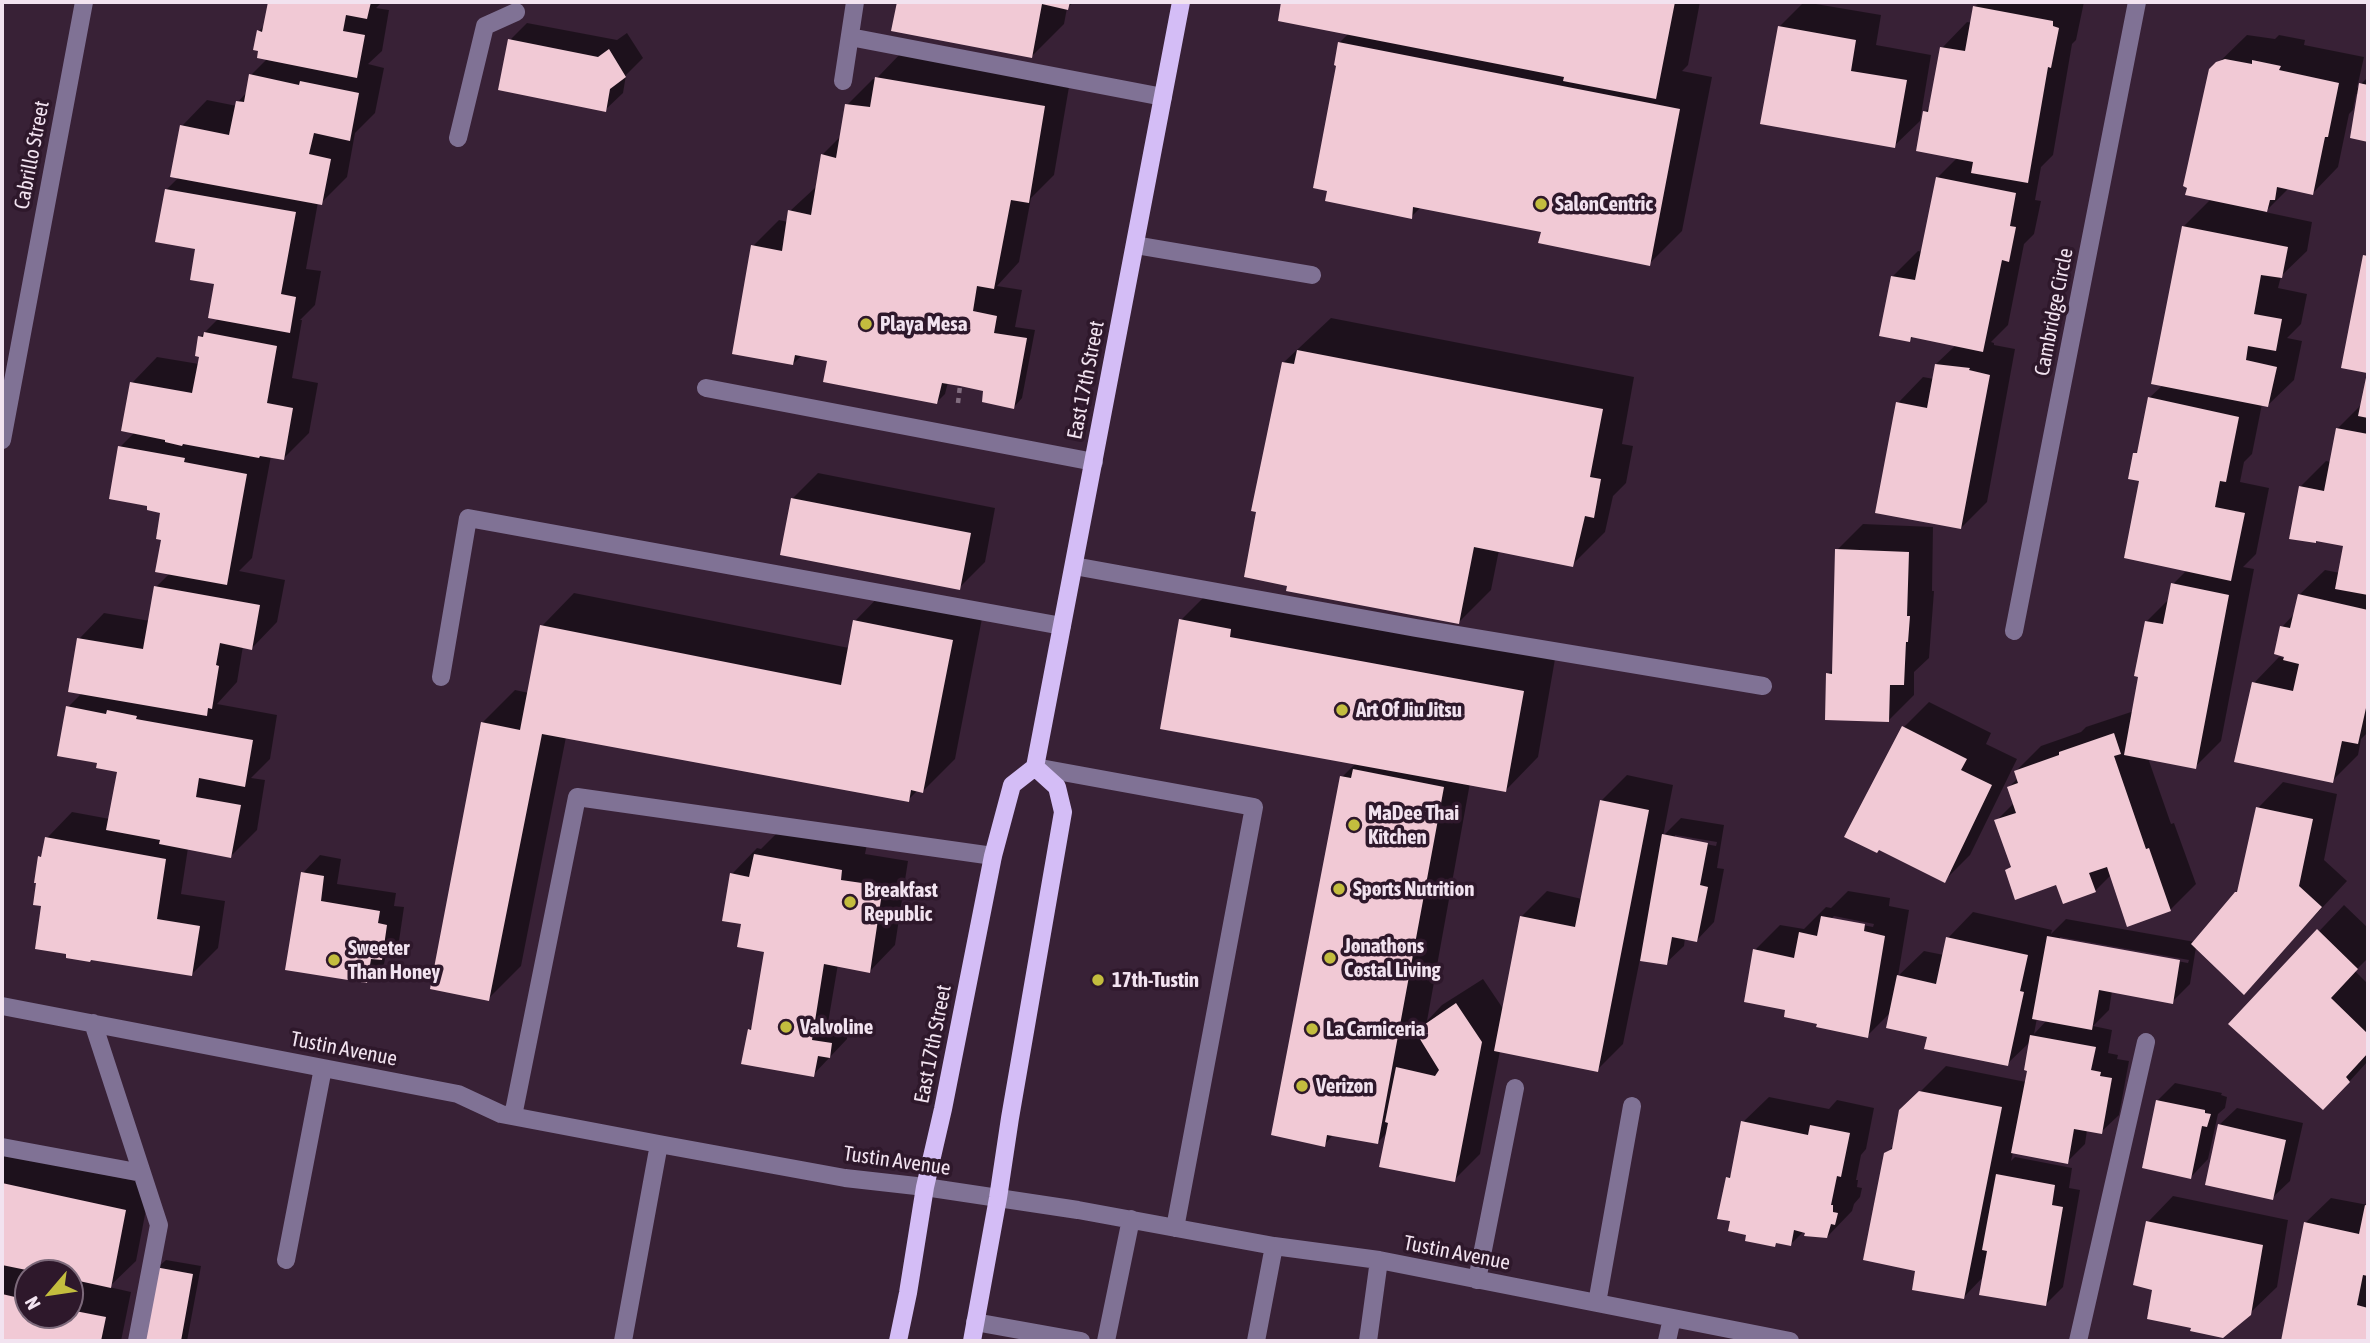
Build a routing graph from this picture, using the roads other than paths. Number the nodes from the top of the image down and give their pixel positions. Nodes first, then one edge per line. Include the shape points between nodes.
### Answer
1 (84, 2) edge
2 (855, 2) edge
3 (1181, 2) edge
4 (2137, 2) edge
5 (516, 12) dead end
6 (850, 37) junction
7 (843, 82) dead end
8 (1163, 97) junction
9 (458, 138) dead end
10 (1135, 245) junction
11 (1312, 275) dead end
12 (706, 388) dead end
13 (2, 440) edge
14 (1094, 462) junction
15 (1073, 566) junction
16 (1062, 626) junction
17 (2014, 631) dead end
18 (441, 677) dead end
19 (1763, 686) dead end
20 (1035, 767) junction
21 (993, 856) junction
22 (2, 1006) edge
23 (93, 1023) junction
24 (2146, 1042) dead end
25 (323, 1068) junction
26 (1514, 1088) dead end
27 (1632, 1106) dead end
28 (513, 1116) junction
29 (659, 1144) junction
30 (2, 1147) edge
31 (142, 1173) junction
32 (925, 1187) junction
33 (998, 1198) junction
34 (1131, 1219) junction
35 (1175, 1228) junction
36 (1273, 1246) junction
37 (286, 1260) dead end
38 (1379, 1261) junction
39 (1477, 1280) junction
40 (1597, 1303) junction
41 (1672, 1318) junction
42 (975, 1322) junction
43 (137, 1341) edge
44 (623, 1341) edge
45 (898, 1341) edge
46 (972, 1341) edge
47 (1081, 1341) edge
48 (1106, 1341) edge
49 (1256, 1341) edge
50 (1368, 1341) edge
51 (1667, 1341) edge
52 (1790, 1341) edge
53 (2078, 1341) edge

1 - 13 street, Cabrillo Street
2 - 6 street
3 - 8 main road, East 17th Street
4 - 17 street, Cambridge Circle
5 - 9 street via 485,26
6 - 7 street
6 - 8 street
8 - 10 main road, East 17th Street
10 - 11 street
10 - 14 main road, East 17th Street
12 - 14 street
14 - 15 main road, East 17th Street
15 - 16 main road, East 17th Street
15 - 19 street
16 - 18 street via 468,518
16 - 20 main road, East 17th Street
20 - 21 main road, East 17th Street via 1012,785
20 - 33 main road via 1057,786 1063,812
20 - 35 street via 1254,807
21 - 28 street via 577,797
21 - 32 main road, East 17th Street
22 - 23 street, Tustin Avenue
23 - 25 street, Tustin Avenue
23 - 31 street
24 - 53 street
25 - 28 street, Tustin Avenue via 458,1094
25 - 37 street
26 - 39 street
27 - 40 street
28 - 29 street, Tustin Avenue
29 - 32 street, Tustin Avenue via 845,1178
29 - 44 street
30 - 31 street
31 - 43 street via 159,1225
32 - 33 street, Tustin Avenue
32 - 45 main road, East 17th Street
33 - 34 street, Tustin Avenue
33 - 42 main road
34 - 35 street, Tustin Avenue
34 - 48 street
35 - 36 street, Tustin Avenue
36 - 38 street, Tustin Avenue
36 - 49 street
38 - 39 street, Tustin Avenue
38 - 50 street
39 - 40 street, Tustin Avenue
40 - 41 street, Tustin Avenue
41 - 51 street
41 - 52 street, Tustin Avenue
42 - 46 main road
42 - 47 street

